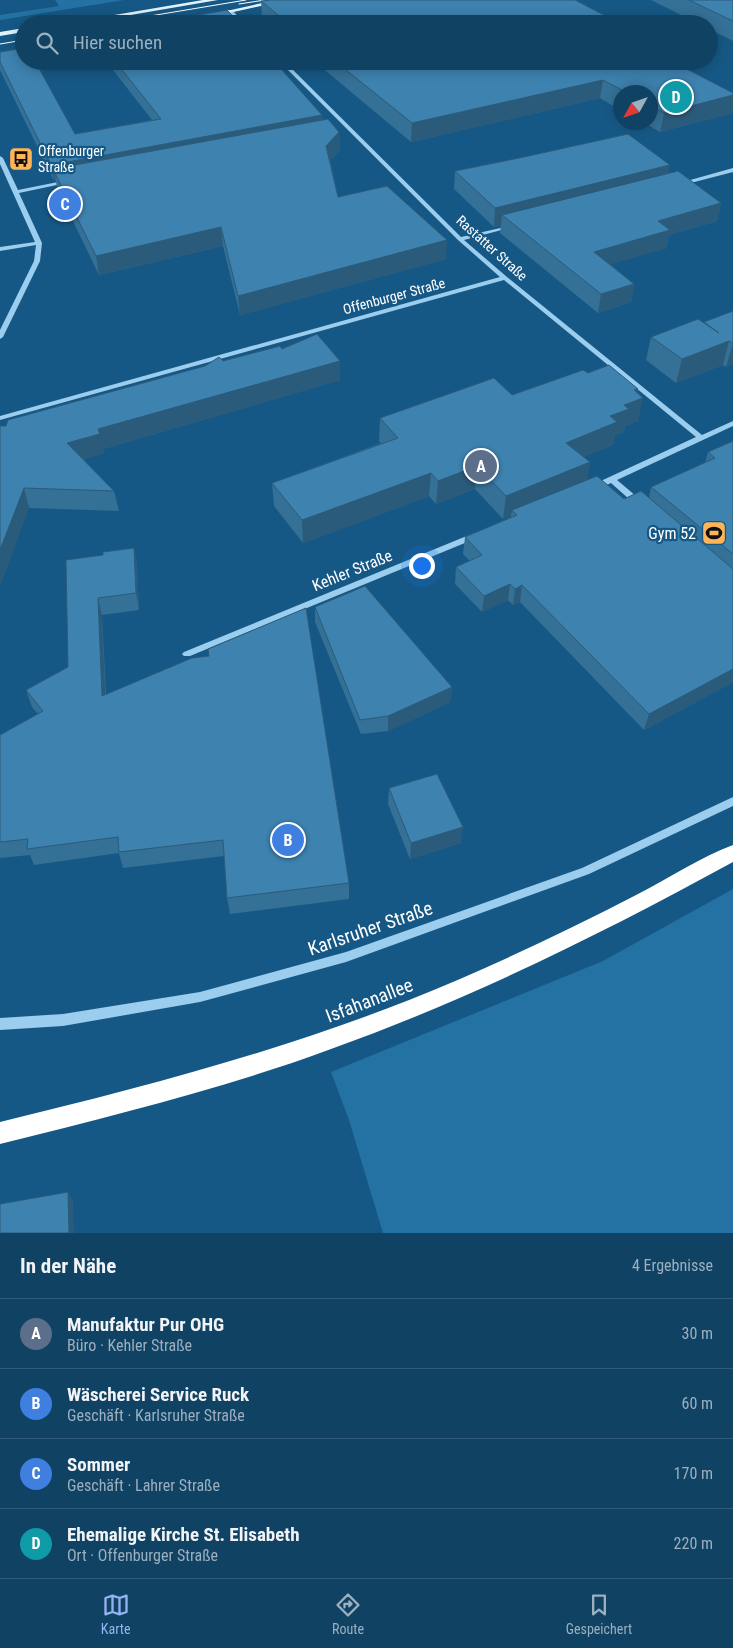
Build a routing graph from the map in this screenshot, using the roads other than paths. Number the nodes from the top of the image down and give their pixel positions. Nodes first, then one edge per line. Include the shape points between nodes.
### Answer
1 (215, 0) edge
2 (285, 0) edge
3 (230, 11) junction
4 (121, 15) edge
5 (208, 15) edge
6 (234, 15) edge
7 (15, 32) edge
8 (0, 34) edge
9 (290, 70) edge
10 (351, 129) junction
11 (341, 131) edge
12 (0, 158) edge
13 (733, 170) edge
14 (73, 181) edge
15 (668, 186) edge
16 (16, 192) junction
17 (515, 225) edge
18 (460, 239) junction
19 (39, 243) junction
20 (0, 249) edge
21 (505, 278) junction
22 (0, 338) edge
23 (0, 418) edge
24 (733, 423) edge
25 (700, 438) junction
26 (612, 480) junction
27 (584, 491) edge
28 (650, 512) edge
29 (483, 533) edge
30 (187, 654) dead end
31 (733, 801) edge
32 (733, 853) edge
33 (0, 1024) edge
34 (0, 1133) edge

1 - 4 main road
2 - 3 main road
3 - 5 main road
3 - 6 street
7 - 8 main road
9 - 10 street, Rastatter Straße
10 - 11 street
10 - 18 street, Rastatter Straße
12 - 16 street
13 - 15 street
14 - 16 street
16 - 19 street
17 - 18 street
18 - 21 street, Rastatter Straße
19 - 20 street
19 - 22 street via 36,261
21 - 23 street, Offenburger Straße
21 - 25 street, Rastatter Straße
24 - 25 street
25 - 26 street
26 - 27 street
26 - 28 street
29 - 30 street, Kehler Straße
31 - 33 street, Karlsruher Straße via 585,871 346,957 200,997 63,1020
32 - 34 highway, Isfahanallee via 582,932 376,1023 227,1074

